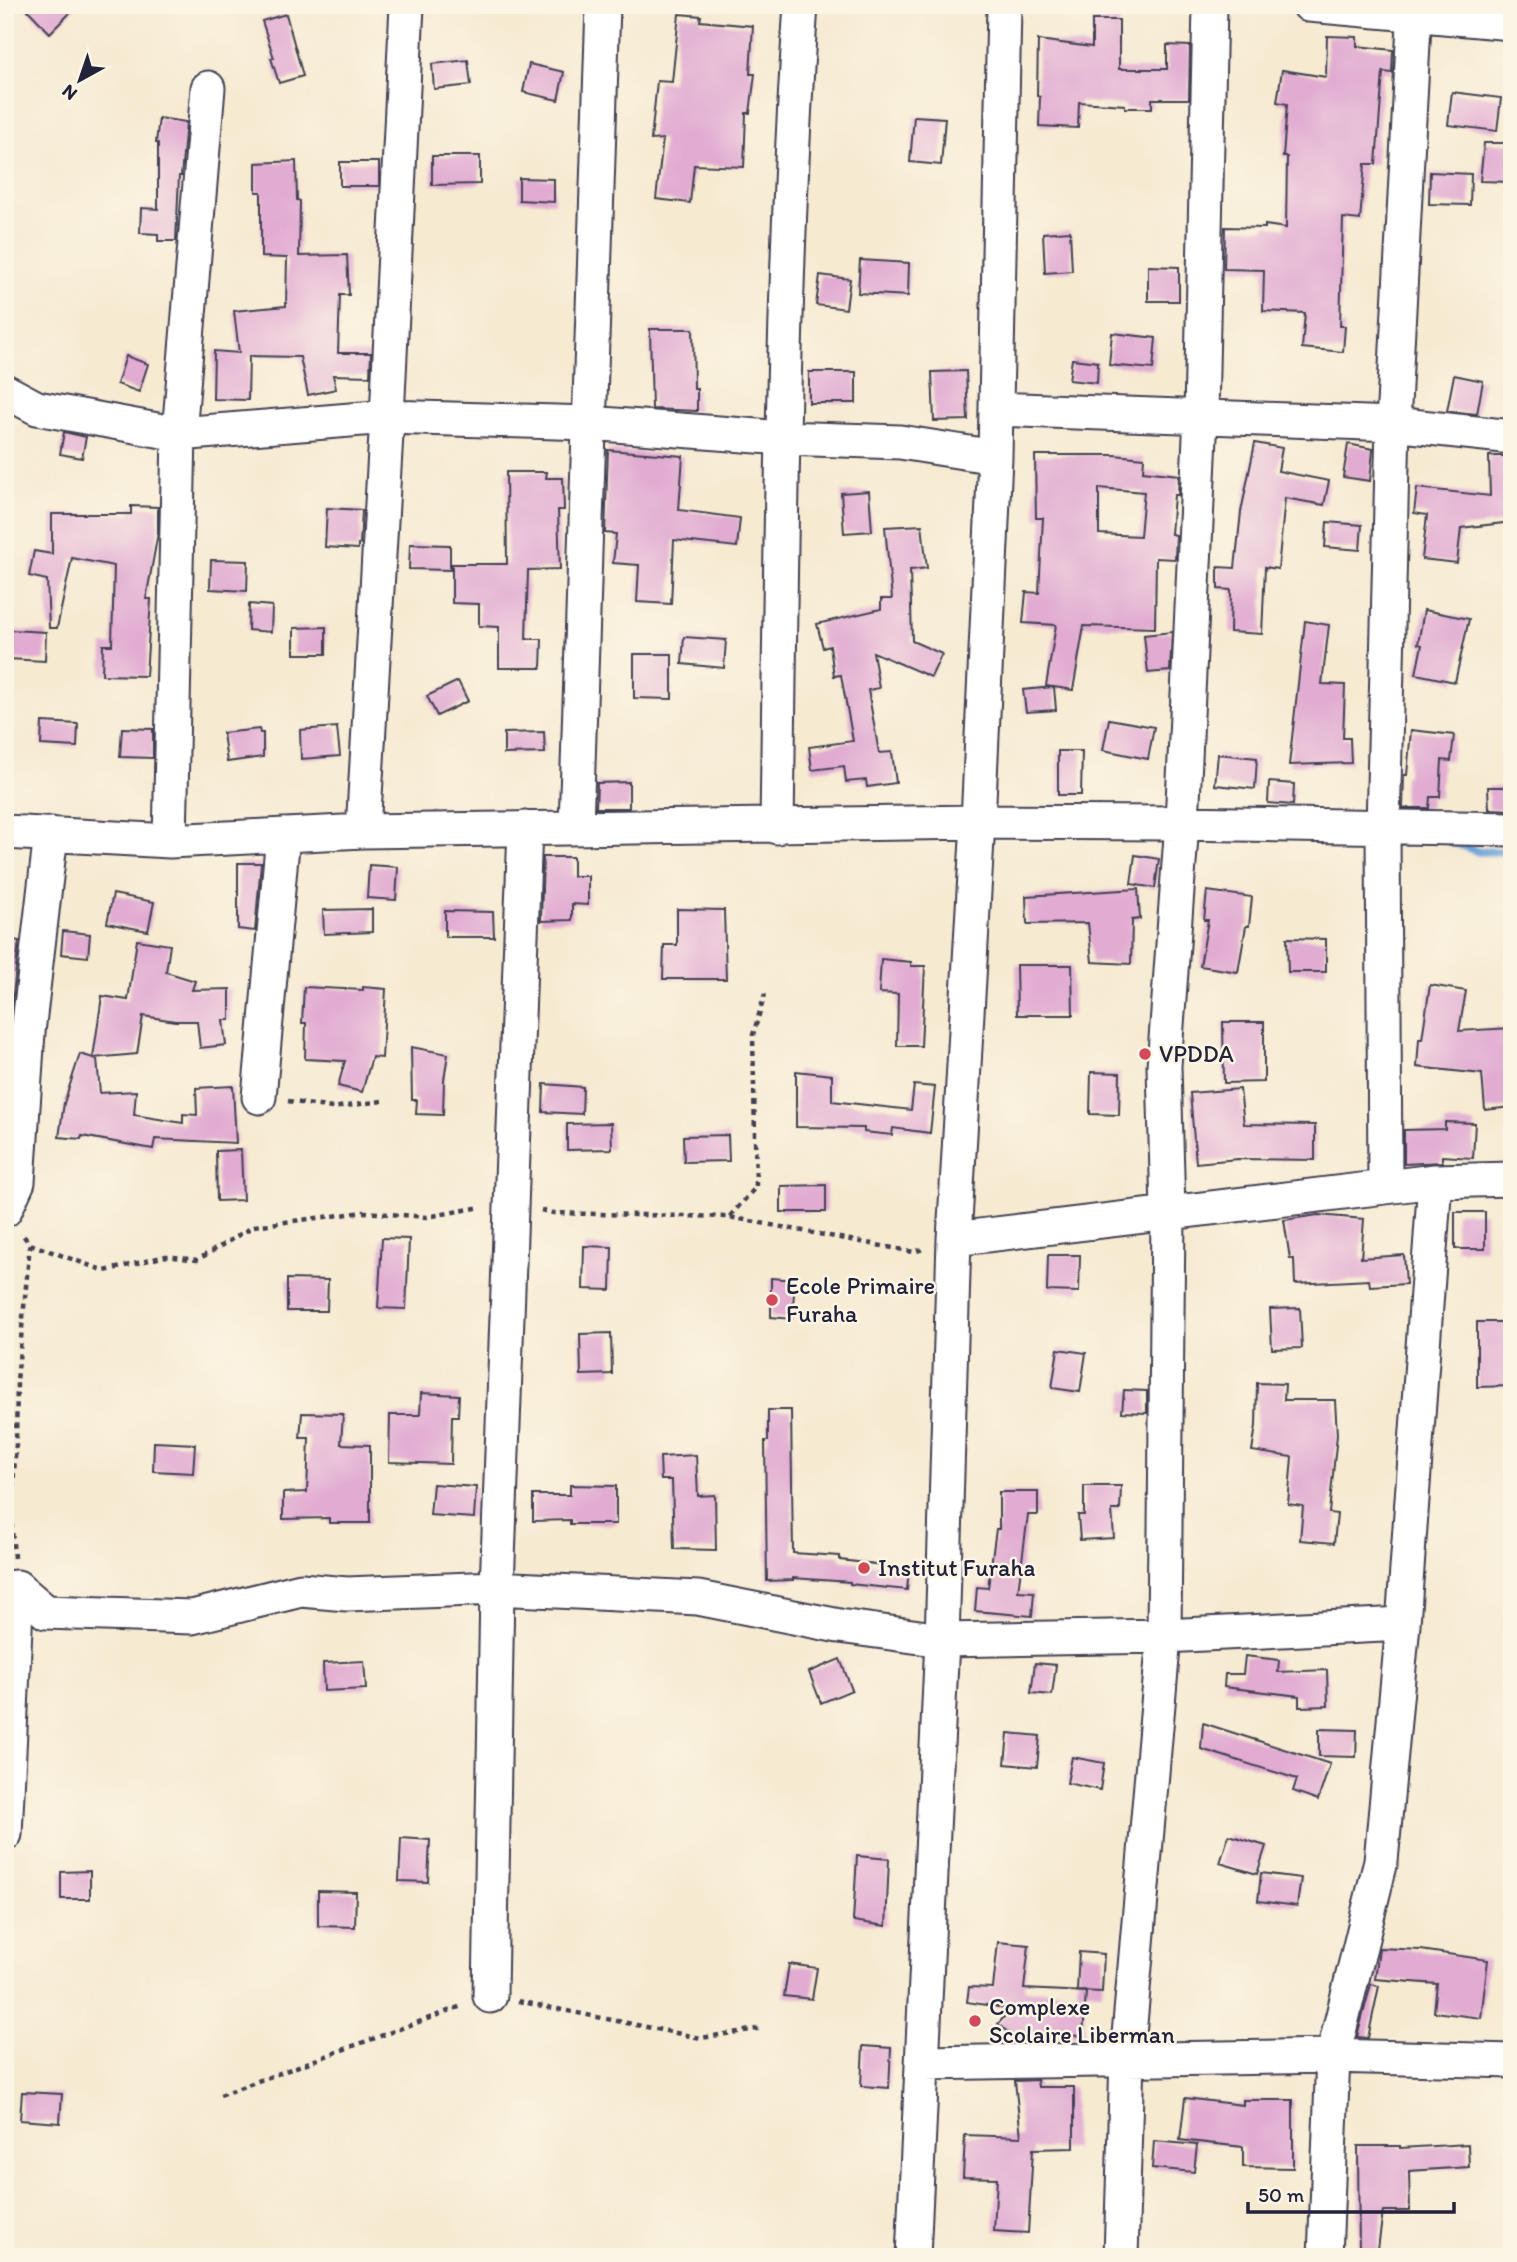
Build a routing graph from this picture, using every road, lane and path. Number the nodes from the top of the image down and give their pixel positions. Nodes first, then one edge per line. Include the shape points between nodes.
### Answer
1 (407, 5) edge
2 (603, 5) edge
3 (801, 5) edge
4 (1004, 5) edge
5 (1210, 5) edge
6 (1309, 5) edge
7 (1415, 11) edge
8 (1512, 23) edge
9 (208, 88) dead end
10 (5, 391) edge
11 (997, 409) junction
12 (1200, 415) junction
13 (387, 417) junction
14 (589, 423) junction
15 (1392, 424) junction
16 (179, 435) junction
17 (1512, 437) edge
18 (783, 438) junction
19 (995, 457) junction
20 (978, 822) junction
21 (1182, 823) junction
22 (576, 826) junction
23 (777, 827) junction
24 (525, 828) junction
25 (1382, 828) junction
26 (1512, 829) edge
27 (363, 831) junction
28 (5, 832) edge
29 (51, 834) junction
30 (283, 835) junction
31 (170, 841) junction
32 (765, 994) dead end
33 (259, 1097) joint
34 (382, 1101) dead end
35 (1512, 1179) edge
36 (1435, 1181) junction
37 (1385, 1187) junction
38 (1168, 1212) junction
39 (729, 1217) dead end
40 (13, 1222) edge
41 (954, 1239) junction
42 (11, 1587) edge
43 (497, 1588) junction
44 (1403, 1624) junction
45 (1164, 1636) junction
46 (942, 1640) junction
47 (5, 1834) edge
48 (491, 1996) junction
49 (763, 2028) dead end
50 (1333, 2056) junction
51 (1127, 2058) junction
52 (1512, 2061) edge
53 (923, 2063) junction
54 (220, 2095) dead end
55 (913, 2257) edge
56 (1121, 2257) edge
57 (1325, 2257) edge

1 - 13 street
2 - 14 street
3 - 18 street via 790,154
4 - 11 street
5 - 12 street
6 - 7 street
7 - 8 street
7 - 15 street
9 - 16 street
10 - 16 street via 37,408
11 - 12 street
11 - 19 street
12 - 15 street
12 - 21 street
13 - 14 street
13 - 16 street
13 - 27 street
14 - 18 street
14 - 22 street
15 - 17 street
15 - 25 street
16 - 31 street
18 - 19 street via 900,442
18 - 23 street
19 - 20 street
20 - 21 street
20 - 23 street
20 - 41 street
21 - 25 street
21 - 38 street via 1164,1066
22 - 23 street
22 - 24 street
24 - 27 street
24 - 43 street
25 - 26 street
25 - 37 street
27 - 30 street
28 - 29 street
29 - 31 street
29 - 40 street via 28,1032
30 - 31 street
30 - 33 street
32 - 39 path via 753,1035 756,1187
33 - 34 path via 332,1108
35 - 36 street
36 - 37 street
36 - 44 street
37 - 38 street
38 - 41 street
38 - 45 street
40 - 42 path via 30,1244 17,1381
41 - 46 street
42 - 43 street via 46,1612 192,1617 300,1590 347,1594
42 - 47 street
43 - 46 street via 698,1598 839,1626
43 - 48 street
44 - 45 street
44 - 50 street via 1381,1861
45 - 46 street
45 - 51 street
46 - 53 street
48 - 49 path via 701,2038
48 - 54 path
50 - 51 street
50 - 52 street
50 - 57 street
51 - 53 street
51 - 56 street
53 - 55 street

